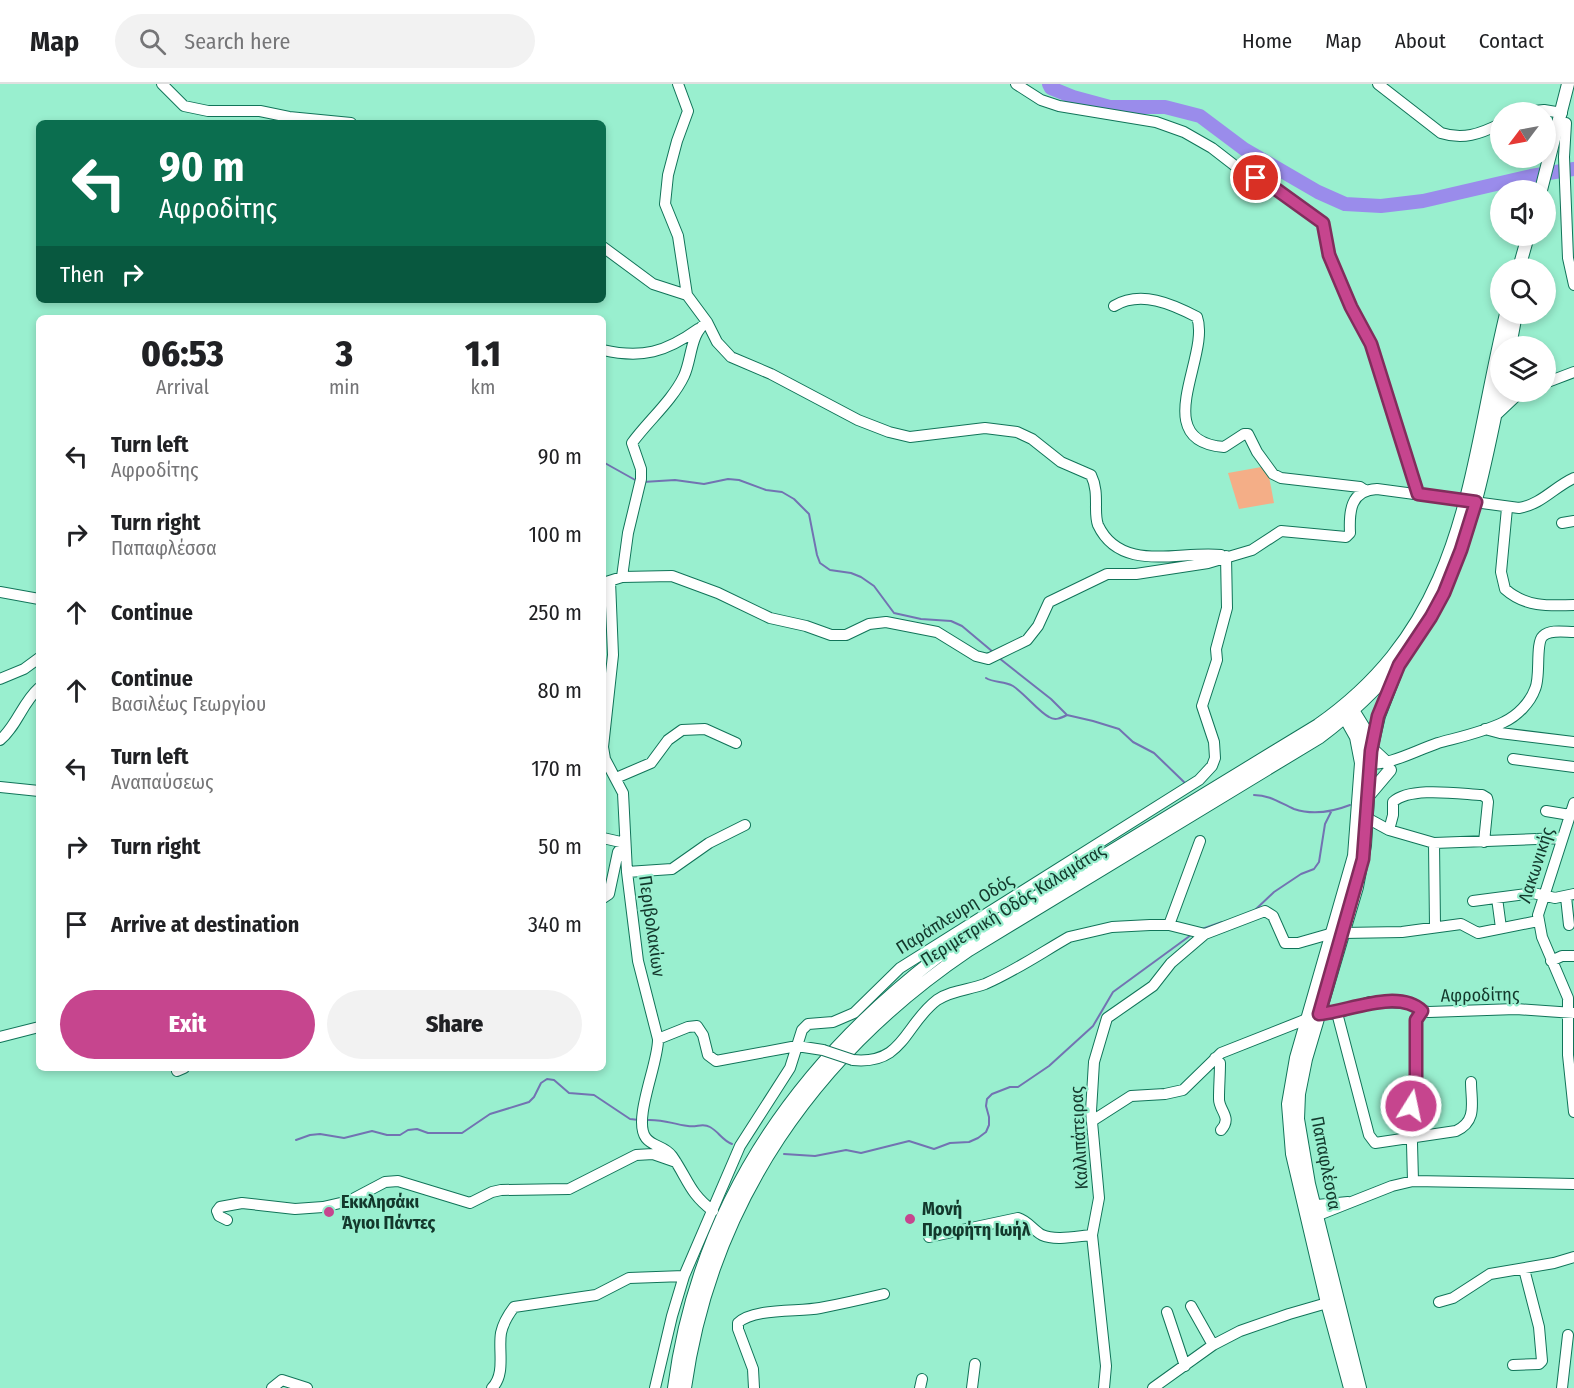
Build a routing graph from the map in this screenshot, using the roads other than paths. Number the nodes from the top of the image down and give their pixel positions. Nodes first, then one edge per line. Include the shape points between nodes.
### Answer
1 (162, 84) edge
2 (678, 84) edge
3 (1017, 84) edge
4 (1378, 84) edge
5 (1568, 84) edge
6 (1556, 115) edge
7 (1564, 118) junction
8 (302, 120) edge
9 (1490, 129) edge
10 (1544, 180) edge
11 (1571, 242) edge
12 (606, 250) edge
13 (1574, 285) edge
14 (687, 296) junction
15 (1114, 306) dead end
16 (703, 325) junction
17 (606, 351) edge
18 (1574, 372) edge
19 (1556, 379) edge
20 (1493, 402) edge
21 (1496, 402) edge
22 (1510, 402) edge
23 (1496, 414) junction
24 (1574, 478) edge
25 (1366, 491) junction
26 (1418, 494) junction
27 (1471, 501) junction
28 (1507, 508) junction
29 (1574, 521) edge
30 (1562, 523) dead end
31 (1226, 556) junction
32 (622, 577) junction
33 (606, 582) edge
34 (0, 585) edge
35 (0, 592) edge
36 (20, 595) junction
37 (36, 598) edge
38 (1574, 605) edge
39 (1574, 632) edge
40 (36, 660) edge
41 (1399, 665) junction
42 (0, 679) edge
43 (36, 691) edge
44 (1347, 709) junction
45 (606, 719) edge
46 (1485, 729) junction
47 (1320, 737) junction
48 (1356, 737) junction
49 (0, 740) edge
50 (1574, 742) edge
51 (736, 743) dead end
52 (1372, 750) junction
53 (1513, 759) dead end
54 (606, 761) edge
55 (1389, 766) junction
56 (1574, 767) edge
57 (1365, 768) junction
58 (616, 778) junction
59 (0, 787) edge
60 (36, 791) edge
61 (1368, 796) junction
62 (1574, 803) edge
63 (1546, 811) dead end
64 (1570, 815) junction
65 (1367, 819) junction
66 (746, 825) dead end
67 (1389, 830) junction
68 (1562, 838) junction
69 (606, 839) edge
70 (1200, 841) dead end
71 (1484, 842) junction
72 (625, 843) junction
73 (1434, 843) junction
74 (627, 872) junction
75 (1545, 895) junction
76 (1570, 895) edge
77 (606, 896) edge
78 (1497, 898) junction
79 (1473, 901) dead end
80 (1538, 921) junction
81 (1169, 925) junction
82 (1569, 925) dead end
83 (1435, 926) junction
84 (1501, 928) junction
85 (1338, 933) junction
86 (1205, 934) junction
87 (1574, 956) edge
88 (1551, 961) junction
89 (1422, 1011) junction
90 (1337, 1012) junction
91 (1571, 1013) edge
92 (1319, 1014) junction
93 (1307, 1019) junction
94 (36, 1028) edge
95 (0, 1037) edge
96 (658, 1039) junction
97 (797, 1046) junction
98 (1215, 1058) junction
99 (1471, 1082) dead end
100 (1574, 1112) edge
101 (1092, 1121) junction
102 (1221, 1130) dead end
103 (1413, 1136) junction
104 (676, 1162) junction
105 (1413, 1181) junction
106 (1574, 1184) edge
107 (713, 1211) junction
108 (1311, 1212) junction
109 (226, 1220) dead end
110 (1092, 1235) junction
111 (929, 1237) dead end
112 (1574, 1257) edge
113 (1524, 1269) junction
114 (684, 1276) junction
115 (884, 1294) dead end
116 (1439, 1302) dead end
117 (1327, 1303) junction
118 (1191, 1306) dead end
119 (1167, 1312) dead end
120 (1568, 1335) dead end
121 (1213, 1345) junction
122 (1571, 1351) edge
123 (975, 1364) dead end
124 (1513, 1365) dead end
125 (1185, 1366) junction
126 (1567, 1382) edge
127 (272, 1388) edge
128 (307, 1388) edge
129 (492, 1388) edge
130 (655, 1388) edge
131 (674, 1388) edge
132 (685, 1388) edge
133 (754, 1388) edge
134 (972, 1388) edge
135 (1104, 1388) edge
136 (1153, 1388) edge
137 (1350, 1388) edge
138 (1360, 1388) edge

1 - 8 street via 184,106 208,111 260,111
2 - 14 street via 688,111 668,175 665,204 678,236
3 - 26 street via 1041,100 1156,122 1184,132 1243,172 1269,184 1323,223 1329,255 1371,344
4 - 9 street via 1441,133 1465,137
5 - 7 main road
6 - 7 street
7 - 10 main road
7 - 11 street
11 - 13 street via 1568,258
12 - 14 street via 653,284
14 - 16 street
15 - 25 street via 1140,298 1197,317 1200,338 1184,406 1190,430 1203,442 1224,447 1248,434 1273,474 1281,478
16 - 17 street via 673,345 650,354
16 - 31 street via 731,357 889,432 910,437 985,428 1017,432 1032,439 1061,462 1091,475 1097,495 1098,524 1119,548 1158,558
16 - 32 street via 676,390 632,443 641,469
18 - 19 street
20 - 27 main road
21 - 23 main road
22 - 23 main road
23 - 27 main road
24 - 28 street via 1538,503
25 - 26 street
25 - 31 street via 1353,502 1350,533 1346,537 1281,531 1252,550
26 - 27 street
27 - 28 street
27 - 41 main road via 1464,544 1444,593
27 - 44 main road via 1426,609 1391,659
28 - 38 street via 1501,572 1505,589 1535,605
29 - 30 street
31 - 32 street via 1179,569 1107,574 1049,602 1027,640 982,659 929,629 877,622 846,635 831,635 770,618 672,576
31 - 97 street, Παράπλευρη Οδός via 1227,608 1216,649 1217,660 1202,706 1215,751 1208,774 900,968 845,1018 808,1024
32 - 33 street
33 - 45 street, Περιβολακίων via 613,655
34 - 36 street
35 - 36 street
36 - 37 street
39 - 46 street via 1543,635 1539,641 1538,678 1528,701 1518,713
40 - 42 street
41 - 44 main road, Περιμετρική Οδός Καλαμάτας
41 - 52 main road via 1378,716
43 - 49 street
44 - 47 main road, Περιμετρική Οδός Καλαμάτας
44 - 48 main road, Παπαφλέσσα
44 - 52 main road, Παπαφλέσσα via 1367,733
44 - 131 main road, Περιμετρική Οδός Καλαμάτας via 936,958 905,981 847,1036 781,1113 726,1205 691,1298
46 - 50 street
46 - 55 street via 1434,745
47 - 48 main road via 1339,729
47 - 132 main road, Περιμετρική Οδός Καλαμάτας via 969,950 914,989 856,1044 802,1104 756,1173 737,1210 702,1301
48 - 57 main road, Παπαφλέσσα
51 - 58 street via 705,729 682,730 668,740 651,763
52 - 55 main road
52 - 57 main road, Παπαφλέσσα
53 - 56 street
54 - 58 street, Περιβολακίων
55 - 57 street
55 - 61 main road
57 - 61 main road, Παπαφλέσσα
57 - 85 main road, Παπαφλέσσα via 1354,856
58 - 72 street, Περιβολακίων via 623,793
59 - 60 street
61 - 65 main road, Παπαφλέσσα
62 - 64 street, Λακωνικής
63 - 64 street
64 - 68 street, Λακωνικής
65 - 67 street
65 - 85 main road, Παπαφλέσσα via 1363,859
66 - 74 street via 672,869
67 - 71 street via 1393,802 1399,798 1430,792 1482,795 1488,802
67 - 73 street
68 - 71 street
68 - 75 street, Λακωνικής
69 - 72 street
70 - 81 street
71 - 73 street
72 - 74 street, Περιβολακίων
72 - 77 street via 618,852
73 - 83 street
74 - 96 street, Περιβολακίων via 638,961
75 - 76 street
75 - 78 street
75 - 80 street, Λακωνικής
76 - 82 street
78 - 79 street
78 - 84 street
80 - 84 street
80 - 88 street, Λακωνικής
81 - 86 street
81 - 97 street, bridge via 1112,927 1069,937 982,985 938,999 891,1053 868,1061
83 - 84 street via 1462,924 1478,933
83 - 85 street via 1402,932
85 - 86 street, Καλλιπάτειρας via 1286,943 1273,916 1265,911
85 - 92 main road, Παπαφλέσσα
85 - 93 main road, Παπαφλέσσα
86 - 101 street, Καλλιπάτειρας via 1171,963 1154,986 1107,1018 1094,1062
87 - 88 street
88 - 91 street, Λακωνικής via 1568,995
89 - 90 street, Αφροδίτης via 1411,1003 1370,1002
89 - 91 street, Αφροδίτης via 1516,1009
89 - 103 street via 1416,1020
90 - 92 street, Αφροδίτης
90 - 103 street via 1371,1139 1376,1143
91 - 100 street, Λακωνικής via 1568,1055
92 - 108 main road, Παπαφλέσσα via 1298,1106
93 - 98 street
93 - 108 main road, Παπαφλέσσα via 1288,1104 1292,1154
94 - 95 street
96 - 97 street via 697,1026 708,1055 716,1060
96 - 104 street, Περιβολακίων via 642,1131
97 - 107 street, Παράπλευρη Οδός via 790,1068 740,1146
98 - 101 street via 1183,1090 1131,1096
98 - 102 street via 1220,1063 1218,1102 1226,1116
99 - 103 street via 1472,1117 1467,1126
101 - 110 street, Καλλιπάτειρας via 1099,1198
103 - 105 street
104 - 107 street, Περιβολακίων via 691,1191
104 - 109 street via 653,1154 636,1155 569,1189 501,1190 470,1203 415,1185 385,1182 349,1201 323,1207 295,1209 242,1203 220,1207 219,1216
105 - 106 street
105 - 108 street
107 - 114 street, Παράπλευρη Οδός
108 - 117 main road, Παπαφλέσσα
108 - 138 main road, Παπαφλέσσα
110 - 111 street via 1042,1235 1018,1218
110 - 135 street, Καλλιπάτειρας via 1106,1366
112 - 113 street
113 - 116 street via 1490,1274 1454,1298
113 - 124 street via 1539,1327 1542,1361
114 - 129 street via 629,1278 596,1295 514,1307 501,1332 500,1373
114 - 130 street, Παράπλευρη Οδός
115 - 133 street via 741,1320 738,1329 753,1369
117 - 121 street via 1240,1331
117 - 137 main road, Παπαφλέσσα
118 - 121 street
119 - 125 street
120 - 122 street
121 - 125 street
122 - 126 street
123 - 134 street
125 - 136 street
127 - 128 street via 282,1380

